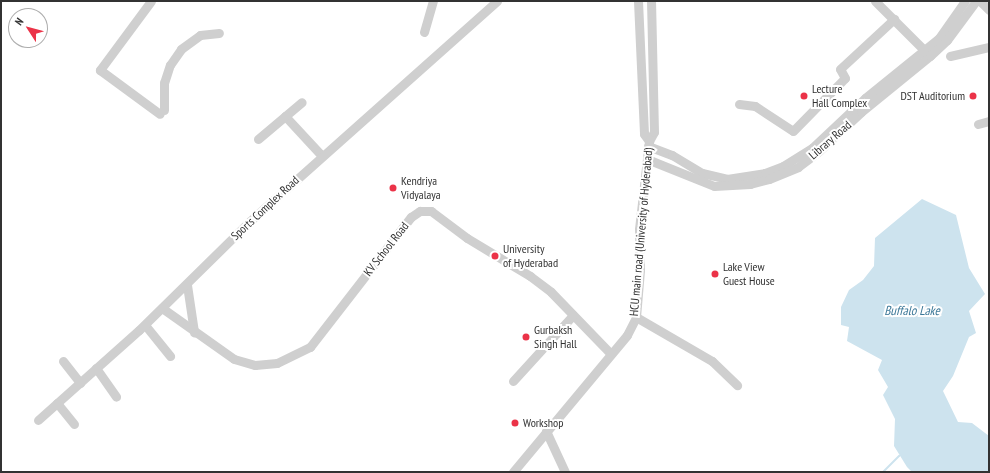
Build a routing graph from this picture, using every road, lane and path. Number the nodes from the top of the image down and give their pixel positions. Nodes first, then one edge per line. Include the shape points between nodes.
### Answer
1 (151, 1) edge
2 (433, 1) edge
3 (497, 1) edge
4 (638, 1) edge
5 (652, 1) edge
6 (875, 1) edge
7 (965, 1) edge
8 (976, 1) edge
9 (980, 1) edge
10 (989, 10) edge
11 (894, 19) junction
12 (424, 32) dead end
13 (219, 33) dead end
14 (989, 46) edge
15 (927, 53) junction
16 (950, 56) dead end
17 (302, 102) dead end
18 (739, 104) dead end
19 (285, 116) junction
20 (989, 121) edge
21 (978, 124) dead end
22 (258, 139) dead end
23 (648, 144) junction
24 (322, 156) junction
25 (647, 159) junction
26 (187, 285) junction
27 (162, 308) junction
28 (573, 315) junction
29 (636, 317) junction
30 (145, 325) junction
31 (194, 332) junction
32 (611, 354) junction
33 (170, 356) dead end
34 (64, 361) dead end
35 (96, 368) junction
36 (513, 381) dead end
37 (80, 382) junction
38 (737, 384) dead end
39 (116, 397) dead end
40 (57, 403) junction
41 (38, 420) dead end
42 (74, 424) dead end
43 (546, 431) junction
44 (513, 472) edge
45 (564, 472) edge

1 - 13 street via 100,70 162,112 164,83 170,65 181,49 200,35
2 - 12 street
3 - 24 street, Sports Complex Road
4 - 23 street, HCU main road (University of Hyderabad) via 644,134
5 - 23 street, HCU main road (University of Hyderabad) via 654,132
6 - 11 street
7 - 15 street
8 - 15 street, Library Road via 947,40
9 - 10 street
11 - 15 street
11 - 18 street via 840,68 845,78 793,131 755,106
14 - 16 street
15 - 23 street via 866,98 812,148 798,158 765,173 741,178 717,178 702,173
15 - 25 street, Library Road via 818,152 798,167 769,180 714,186
17 - 19 street
19 - 22 street
19 - 24 street
20 - 21 street
23 - 25 street, HCU main road (University of Hyderabad)
24 - 26 street, Sports Complex Road via 250,220
25 - 29 street, HCU main road (University of Hyderabad) via 639,229 640,270
26 - 27 street, Sports Complex Road
26 - 31 street
27 - 30 street, Sports Complex Road
27 - 31 street, KV School Road
28 - 31 street, KV School Road via 530,276 478,246 431,211 420,211 411,216 316,340 304,352 277,363 255,365 234,359
28 - 32 street, KV School Road
28 - 36 street
29 - 32 street, HCU main road (University of Hyderabad) via 627,335
29 - 38 street via 712,361
30 - 33 street
30 - 35 street, Sports Complex Road
32 - 43 street, HCU main road (University of Hyderabad)
34 - 37 street
35 - 37 street, Sports Complex Road
35 - 39 street
37 - 40 street, Sports Complex Road
40 - 41 street, Sports Complex Road
40 - 42 street
43 - 44 street, HCU main road (University of Hyderabad)
43 - 45 street

